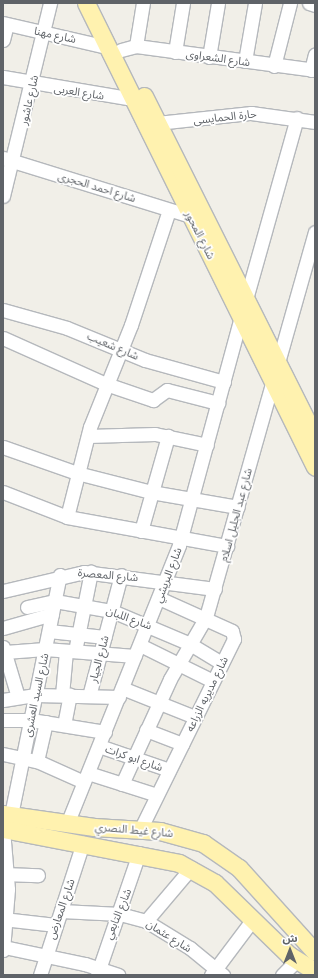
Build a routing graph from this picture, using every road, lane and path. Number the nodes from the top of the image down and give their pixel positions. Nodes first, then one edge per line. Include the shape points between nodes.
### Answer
1 (50, 3) edge
2 (86, 3) edge
3 (99, 3) edge
4 (143, 3) edge
5 (183, 3) edge
6 (218, 3) edge
7 (255, 3) edge
8 (290, 3) edge
9 (309, 3) edge
10 (315, 5) edge
11 (5, 24) edge
12 (44, 33) junction
13 (3, 40) edge
14 (115, 41) junction
15 (175, 52) junction
16 (315, 54) edge
17 (209, 56) junction
18 (246, 62) junction
19 (274, 66) junction
20 (313, 70) edge
21 (3, 77) edge
22 (33, 84) junction
23 (133, 99) junction
24 (297, 118) junction
25 (157, 122) junction
26 (315, 122) edge
27 (8, 160) edge
28 (3, 196) edge
29 (191, 207) junction
30 (169, 210) junction
31 (315, 232) edge
32 (246, 298) junction
33 (3, 310) edge
34 (241, 317) junction
35 (3, 338) edge
36 (121, 351) junction
37 (278, 362) junction
38 (272, 380) junction
39 (224, 382) junction
40 (106, 384) junction
41 (218, 403) junction
42 (88, 436) junction
43 (168, 436) junction
44 (315, 437) edge
45 (207, 445) junction
46 (3, 447) edge
47 (315, 467) edge
48 (78, 474) junction
49 (3, 492) edge
50 (151, 492) junction
51 (194, 498) junction
52 (238, 507) junction
53 (67, 517) junction
54 (141, 531) junction
55 (182, 538) junction
56 (228, 546) junction
57 (92, 572) junction
58 (60, 575) junction
59 (121, 575) junction
60 (165, 581) junction
61 (21, 586) junction
62 (215, 589) junction
63 (3, 591) edge
64 (159, 598) junction
65 (55, 600) junction
66 (85, 606) junction
67 (27, 607) junction
68 (112, 611) junction
69 (52, 614) junction
70 (206, 617) junction
71 (32, 620) junction
72 (148, 624) junction
73 (3, 628) edge
74 (49, 630) junction
75 (79, 634) junction
76 (105, 637) junction
77 (190, 644) junction
78 (4, 649) edge
79 (45, 649) junction
80 (71, 651) junction
81 (137, 651) junction
82 (100, 654) junction
83 (178, 663) junction
84 (222, 663) junction
85 (213, 681) junction
86 (120, 692) junction
87 (36, 695) junction
88 (66, 695) junction
89 (89, 696) junction
90 (18, 697) junction
91 (3, 700) edge
92 (159, 702) junction
93 (196, 717) junction
94 (3, 720) edge
95 (30, 720) junction
96 (46, 722) junction
97 (64, 725) junction
98 (146, 730) junction
99 (104, 732) junction
100 (182, 744) junction
101 (99, 746) junction
102 (3, 754) edge
103 (23, 757) junction
104 (134, 758) junction
105 (37, 761) junction
106 (169, 770) junction
107 (86, 778) junction
108 (122, 784) junction
109 (157, 795) junction
110 (6, 819) edge
111 (67, 824) junction
112 (140, 830) junction
113 (191, 838) junction
114 (83, 843) junction
115 (139, 853) junction
116 (224, 856) junction
117 (167, 859) junction
118 (191, 868) junction
119 (5, 874) edge
120 (38, 875) dead end
121 (205, 877) junction
122 (61, 911) junction
123 (120, 914) junction
124 (253, 919) junction
125 (5, 920) edge
126 (146, 921) junction
127 (56, 925) junction
128 (3, 949) edge
129 (315, 952) edge
130 (46, 956) junction
131 (296, 961) junction
132 (98, 971) edge
133 (315, 971) edge
134 (217, 973) edge
135 (40, 975) edge
136 (118, 975) edge
137 (282, 975) edge

1 - 12 street, شارع عاشور
2 - 14 main road, شارع المحور
3 - 14 main road, شارع المحور
4 - 14 street
5 - 15 street
6 - 17 street
7 - 18 street
8 - 19 street
9 - 10 street
11 - 12 street, شارع مهنا
11 - 13 street
12 - 14 street, شارع مهنا
12 - 22 street, شارع عاشور
14 - 15 street, شارع الشعراوى
14 - 23 main road, شارع المحور
14 - 25 main road, شارع المحور
15 - 17 street, شارع الشعراوى
16 - 20 street
17 - 18 street, شارع الشعراوى
18 - 19 street, شارع الشعراوى
19 - 20 street, شارع الشعراوى
21 - 22 street, شارع العربى
22 - 23 street, شارع العربى
22 - 27 street, شارع عاشور
23 - 29 main road, شارع المحور
24 - 25 street, حارة الحمايسى via 251,113
24 - 26 street, حارة الحمايسى
24 - 32 street
25 - 29 main road, شارع المحور
27 - 28 street, شارع عاشور
27 - 30 street, شارع احمد الحجرى
29 - 30 street, شارع احمد الحجرى
29 - 32 main road, شارع المحور
29 - 34 main road, شارع المحور
30 - 36 street
31 - 37 street, شارع عبد الجليل اسلام
32 - 37 main road, شارع المحور
33 - 36 street, شارع شعيب via 57,324
34 - 38 main road, شارع المحور
34 - 39 street, شارع البريشي
35 - 40 street
36 - 39 street, شارع شعيب
36 - 40 street
37 - 38 street, شارع عبد الجليل اسلام
37 - 44 main road, شارع المحور
38 - 47 main road, شارع المحور
38 - 52 street, شارع عبد الجليل اسلام
39 - 41 street, شارع البريشي
40 - 41 street via 153,400 167,390
40 - 42 street
41 - 45 street, شارع البريشي
42 - 43 street
42 - 48 street
43 - 45 street
43 - 50 street
45 - 51 street, شارع البريشي
46 - 48 street
48 - 50 street
48 - 53 street
49 - 53 street
50 - 51 street
50 - 54 street
51 - 52 street
51 - 55 street, شارع البريشي
52 - 56 street, شارع عبد الجليل اسلام
53 - 54 street
54 - 55 street
55 - 56 street
55 - 60 street, شارع البريشي
56 - 62 street, شارع عبد الجليل اسلام
57 - 58 street, شارع المعصرة
57 - 59 street, شارع المعصرة
57 - 66 street
58 - 61 street, شارع المعصرة
58 - 65 street, شارع السيد العشرى
59 - 60 street, شارع المعصرة
59 - 68 street, شارع الجيار
60 - 62 street, شارع المعصرة
60 - 64 street, شارع البريشي
61 - 63 street, شارع المعصرة
61 - 67 street
62 - 70 street, شارع عبد الجليل اسلام
64 - 70 street, شارع مديريه الزراعه
64 - 72 street, شارع البريشي
65 - 66 street, شارع اللبان
65 - 67 street, شارع اللبان
65 - 69 street, شارع السيد العشرى
66 - 68 street, شارع اللبان
66 - 75 street
67 - 71 street
68 - 72 street, شارع اللبان
68 - 76 street, شارع الجيار
69 - 71 street
69 - 74 street, شارع السيد العشرى
70 - 77 street, شارع عبد الجليل اسلام
70 - 84 street, شارع مديريه الزراعه via 234,635
71 - 73 street
72 - 77 street, شارع اللبان
72 - 81 street, شارع البريشي
74 - 75 street
74 - 79 street, شارع السيد العشرى
75 - 76 street
75 - 80 street
76 - 82 street, شارع الجيار
77 - 83 street, شارع عبد الجليل اسلام
77 - 84 street, شارع اللبان
78 - 79 street
78 - 90 street
79 - 80 street
79 - 87 street, شارع السيد العشرى
80 - 82 street
80 - 88 street
81 - 82 street
81 - 83 street
81 - 86 street, شارع البريشي
82 - 89 street, شارع الجيار
83 - 85 street
83 - 92 street, شارع عبد الجليل اسلام
84 - 85 street, شارع مديريه الزراعه
85 - 93 street, شارع مديريه الزراعه
86 - 89 street
86 - 92 street
86 - 99 street, شارع البريشي
87 - 88 street
87 - 90 street
87 - 95 street, شارع السيد العشرى
88 - 89 street
88 - 97 street
90 - 91 street
92 - 93 street
92 - 98 street, شارع عبد الجليل اسلام
93 - 100 street, شارع مديريه الزراعه
94 - 95 street
95 - 96 street
95 - 103 street, شارع السيد العشرى
96 - 97 street
96 - 105 street
97 - 99 street
98 - 100 street
98 - 104 street, شارع عبد الجليل اسلام
99 - 101 street, شارع البريشي
100 - 106 street, شارع مديريه الزراعه
101 - 104 street, شارع ابو كرات
101 - 107 street, شارع البريشي
102 - 103 street
103 - 105 street
103 - 110 street, شارع السيد العشرى
104 - 106 street, شارع ابو كرات
104 - 108 street, شارع عبد الجليل اسلام
105 - 107 street
106 - 109 street, شارع مديريه الزراعه
107 - 108 street
107 - 111 street, شارع البريشي
108 - 109 street
109 - 112 street, شارع مديريه الزراعه
110 - 111 main road, شارع غيط النصري
110 - 114 main road, شارع غيط النصري
110 - 119 street, شارع السيد العشرى
111 - 112 main road, شارع غيط النصري
112 - 113 main road, شارع غيط النصري
113 - 116 main road, شارع غيط النصري
113 - 117 main road via 182,852
114 - 115 main road, شارع غيط النصري
114 - 122 street, شارع المعارض
115 - 117 main road, شارع غيط النصري
115 - 123 street, شارع التابعي
116 - 121 main road via 209,859 204,867
116 - 129 main road, شارع غيط النصري
117 - 118 main road, شارع غيط النصري
118 - 121 main road, شارع غيط النصري
118 - 126 street
119 - 120 street
119 - 125 street, شارع السيد العشرى
121 - 124 main road, شارع غيط النصري
122 - 123 street, شارع عثمان
122 - 127 street, شارع المعارض
123 - 126 street, شارع عثمان
123 - 132 street, شارع التابعي
124 - 131 main road, شارع غيط النصري
124 - 134 street
125 - 127 street
125 - 128 street, شارع السيد العشرى
126 - 134 street, شارع عثمان
127 - 130 street, شارع المعارض
128 - 130 street
130 - 132 street
130 - 135 street, شارع المعارض
131 - 133 main road, شارع غيط النصري
131 - 137 street
132 - 136 street

